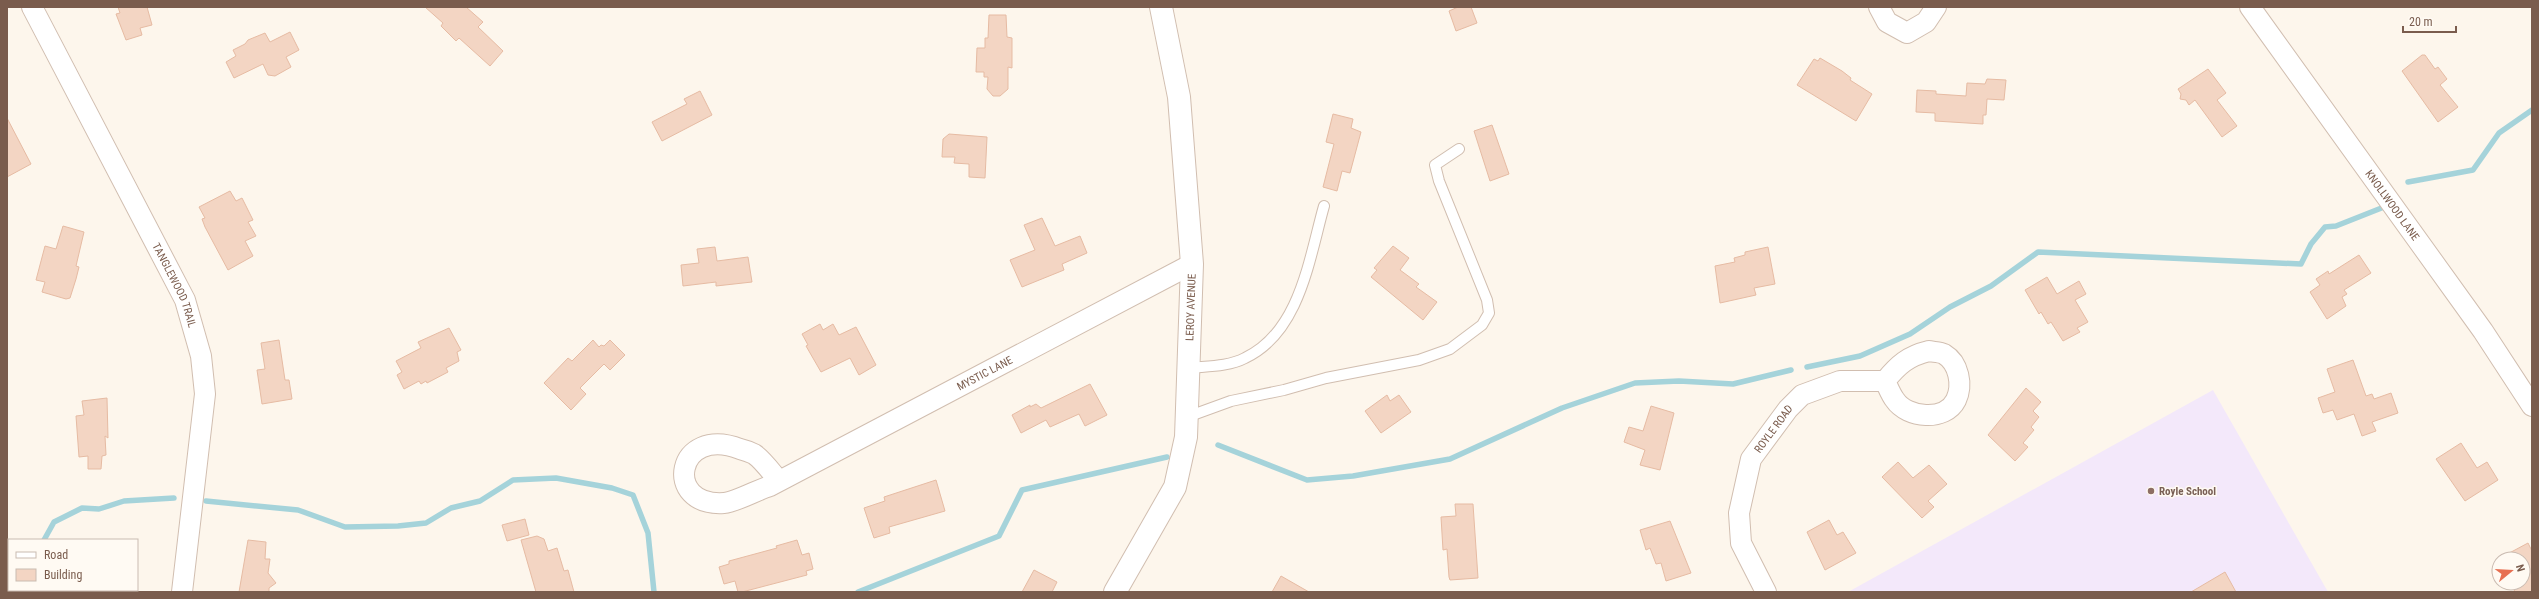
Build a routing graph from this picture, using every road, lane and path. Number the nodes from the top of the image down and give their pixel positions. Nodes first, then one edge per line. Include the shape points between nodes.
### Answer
1 (32, 7) edge
2 (1161, 7) edge
3 (1879, 7) edge
4 (1936, 7) edge
5 (2250, 7) edge
6 (1460, 149) dead end
7 (1324, 206) dead end
8 (1192, 264) junction
9 (1188, 368) junction
10 (1885, 381) dead end
11 (2532, 406) edge
12 (1187, 417) junction
13 (779, 481) dead end
14 (182, 592) edge
15 (1115, 592) edge
16 (1766, 592) edge

1 - 14 street, TANGLEWOOD TRAIL via 185,300 197,338 205,394
2 - 8 street, LEROY AVENUE via 1179,97
3 - 4 street via 1887,22 1907,33 1926,22
5 - 11 street, KNOLLWOOD LANE via 2483,331
6 - 12 lane via 1435,165 1438,181 1487,300 1489,313 1482,325 1450,349 1419,360 1326,378 1231,401
7 - 9 lane via 1300,291 1274,336 1244,359 1221,365
8 - 9 street, LEROY AVENUE
8 - 13 street, MYSTIC LANE
9 - 12 street, LEROY AVENUE
10 - 16 street, ROYLE ROAD via 1840,381 1802,395 1750,459 1740,513 1742,543
12 - 15 street, LEROY AVENUE via 1183,456 1175,487

